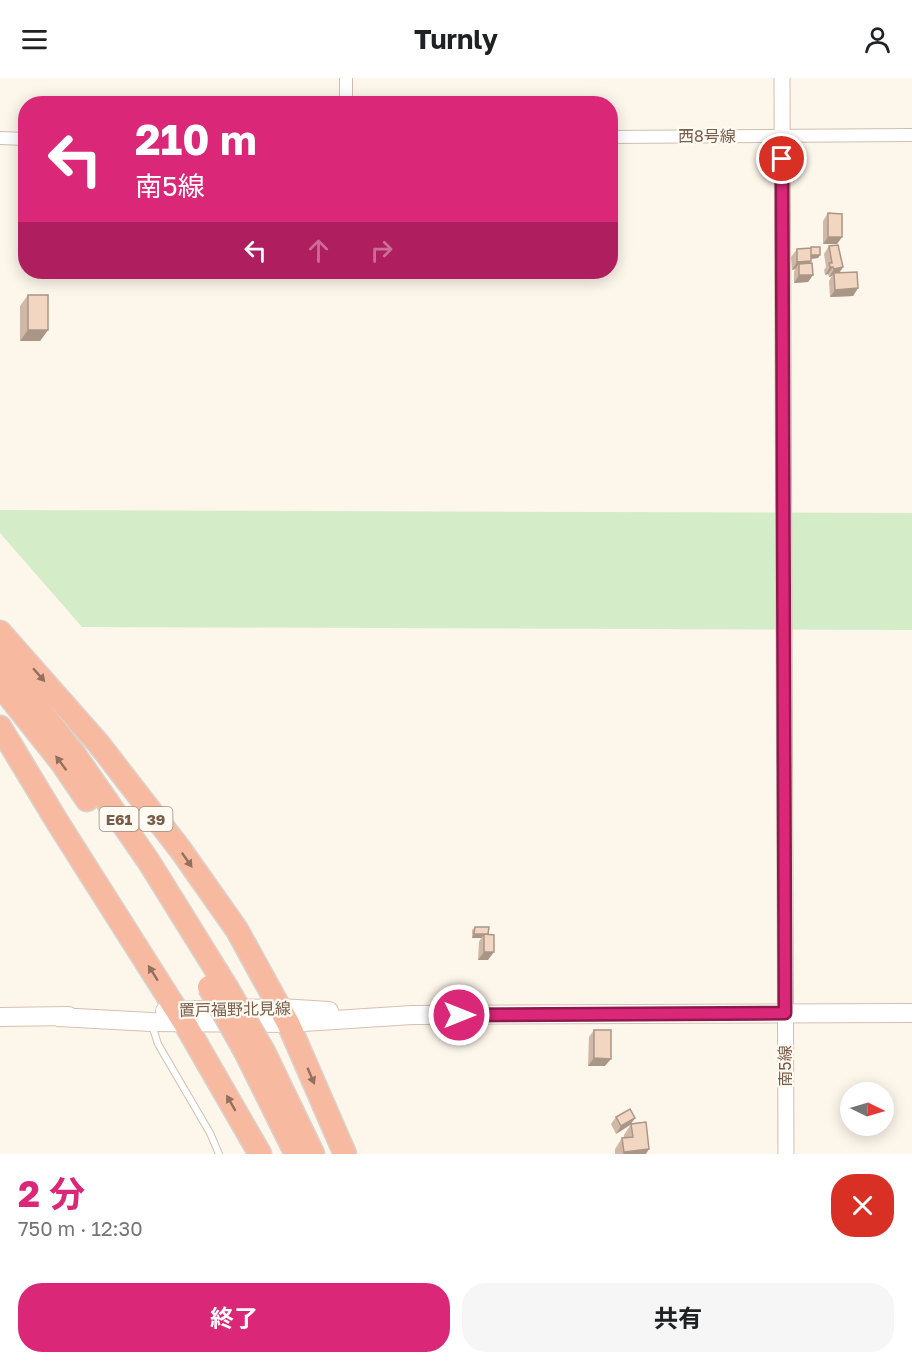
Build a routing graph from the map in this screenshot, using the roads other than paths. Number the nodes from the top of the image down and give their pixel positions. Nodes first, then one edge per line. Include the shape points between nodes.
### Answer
1 (346, 78) edge
2 (782, 78) edge
3 (346, 96) edge
4 (912, 135) edge
5 (782, 136) junction
6 (618, 137) edge
7 (0, 138) edge
8 (18, 138) edge
9 (0, 632) edge
10 (0, 659) edge
11 (0, 685) edge
12 (0, 727) edge
13 (218, 987) junction
14 (785, 1013) junction
15 (912, 1013) edge
16 (284, 1015) junction
17 (181, 1016) junction
18 (0, 1017) edge
19 (58, 1017) junction
20 (151, 1022) junction
21 (254, 1051) junction
22 (219, 1154) edge
23 (260, 1154) edge
24 (296, 1154) edge
25 (313, 1154) edge
26 (345, 1154) edge
27 (786, 1154) edge

1 - 3 street
2 - 5 street, 南5線
4 - 5 street, 西8号線
5 - 6 street, 西8号線
5 - 14 street, 南5線
7 - 8 street
9 -> 16 highway, 39 via 98,743 180,849 237,930
10 - 13 highway, E61 via 75,754 149,862
13 -> 11 highway, E61 via 62,763
17 -> 12 highway
13 - 21 highway, E61, bridge
14 - 15 main road, 置戸福野北見線
14 - 16 main road, 置戸福野北見線
14 - 27 street, 南5線
16 - 17 main road, 置戸福野北見線
16 -> 26 highway
17 - 19 main road, 置戸福野北見線
17 - 20 main road, 置戸福野北見線
23 -> 17 highway
18 - 19 main road, 置戸福野北見線
19 - 20 main road, 置戸福野北見線
20 - 22 lane via 158,1044
21 - 24 highway, E61
21 - 25 highway, E61

